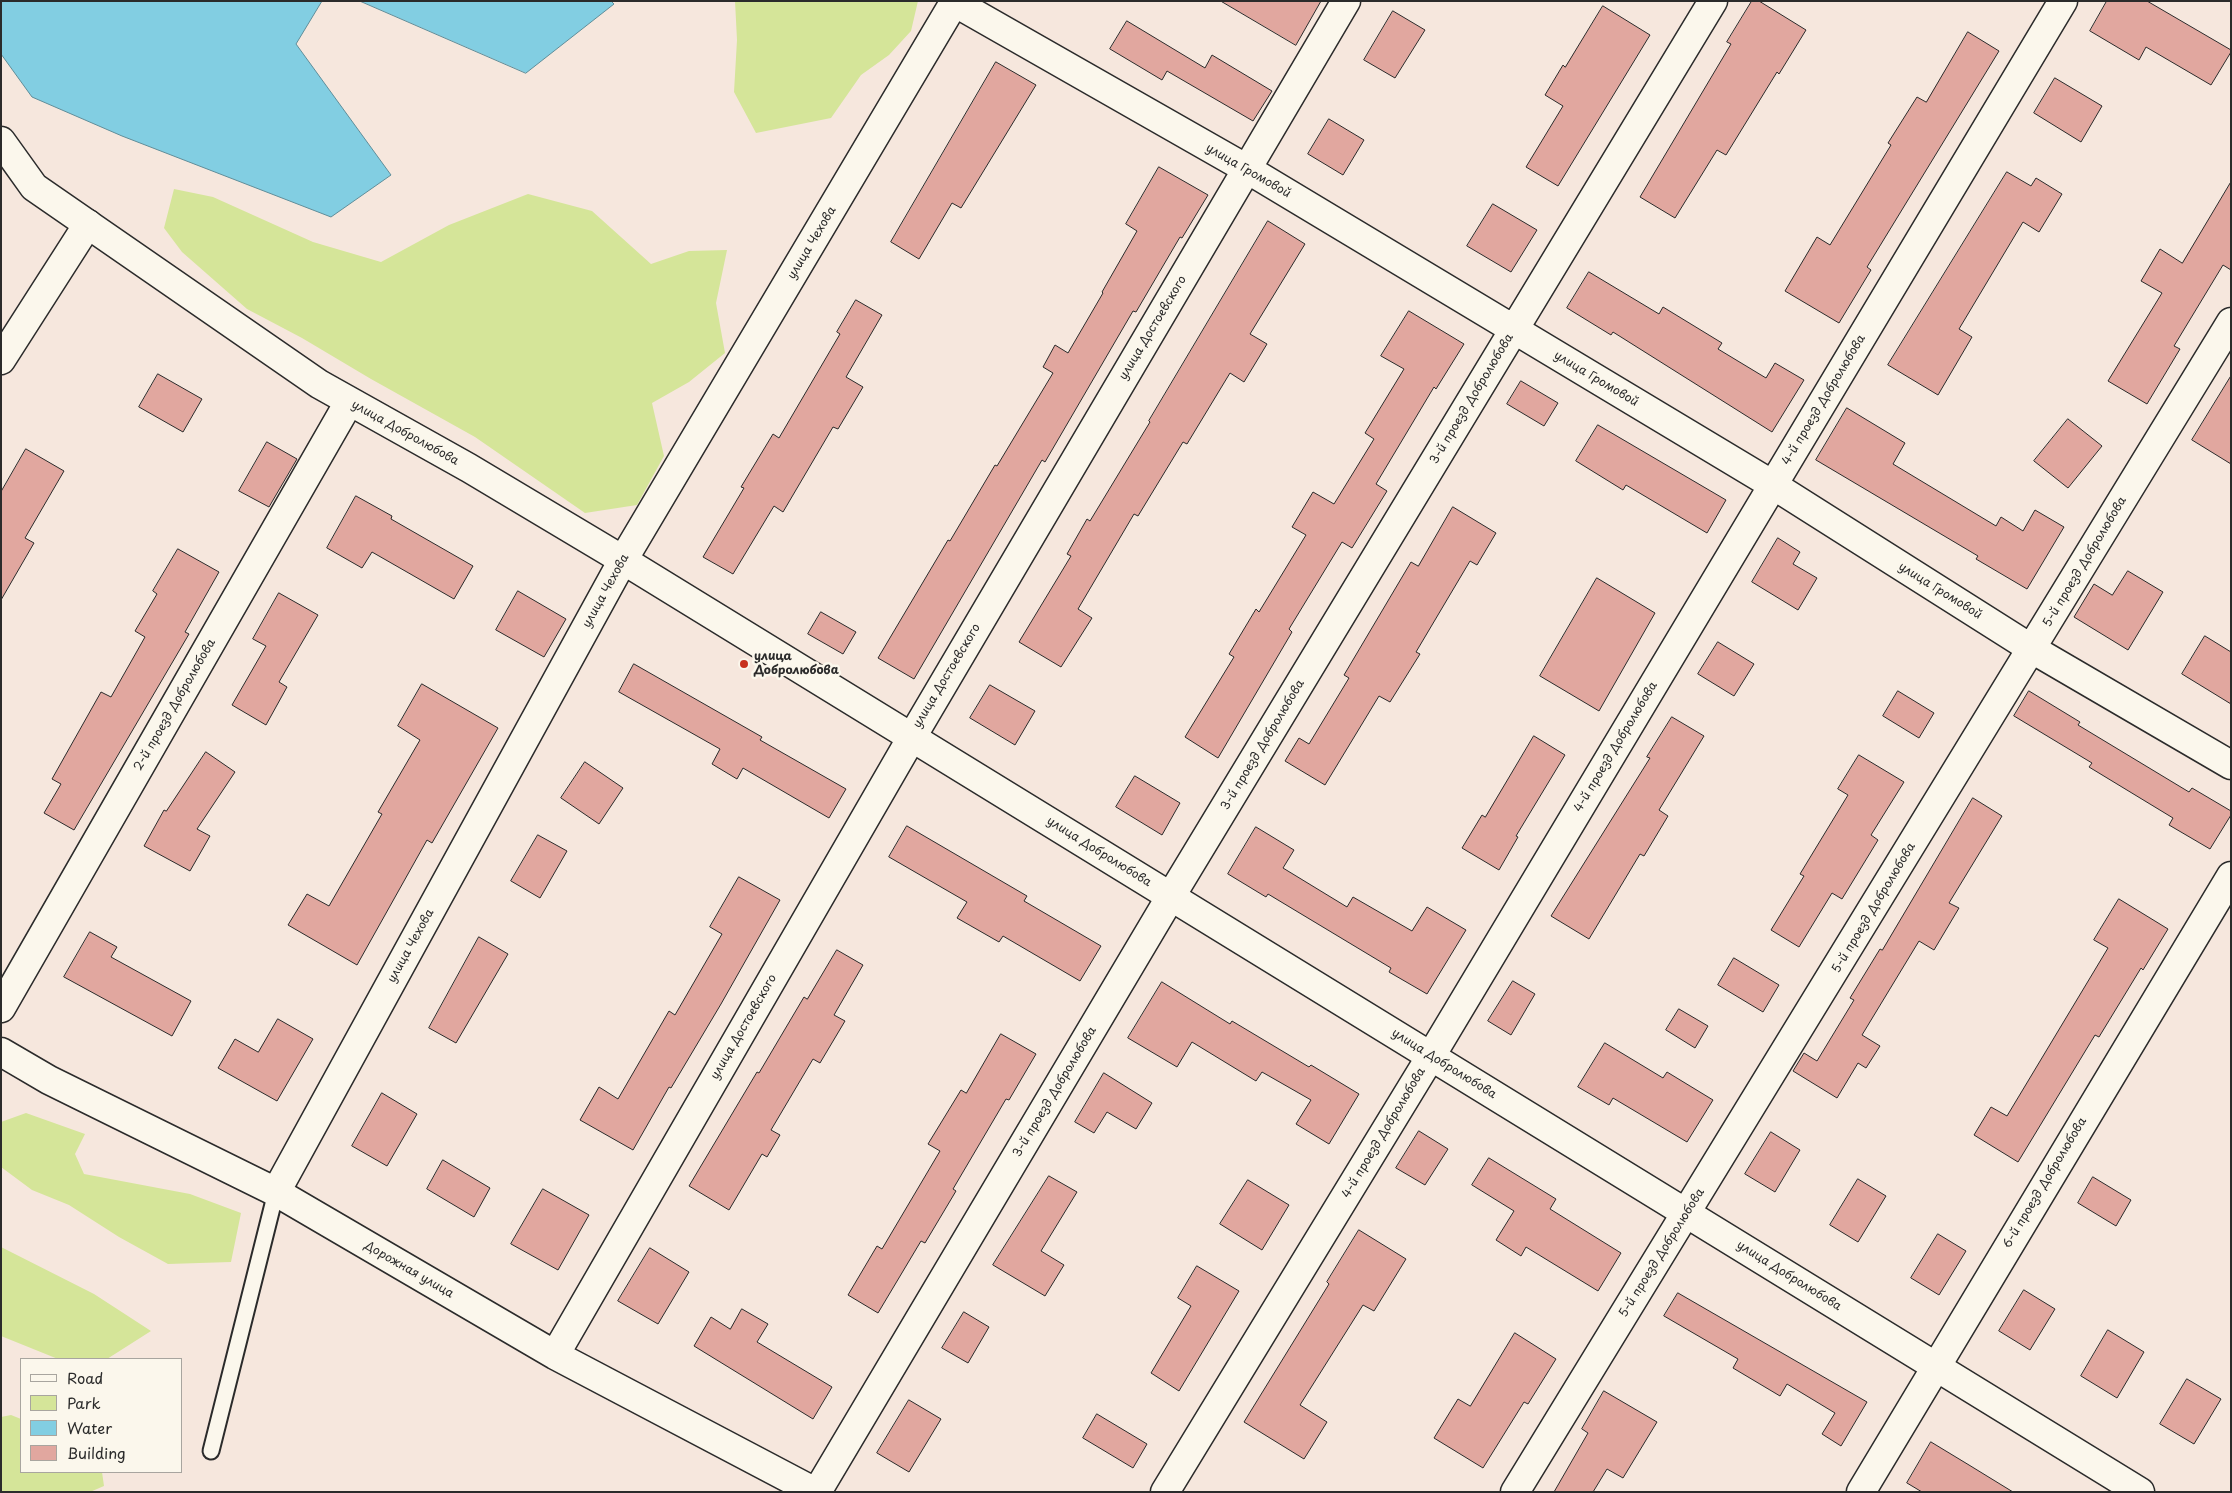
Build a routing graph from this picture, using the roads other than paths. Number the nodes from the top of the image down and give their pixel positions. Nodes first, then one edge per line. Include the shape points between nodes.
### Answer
1 (1346, 1) edge
2 (1713, 1) edge
3 (2063, 1) edge
4 (955, 2) edge
5 (1, 141) edge
6 (1247, 169) junction
7 (88, 224) junction
8 (2231, 322) edge
9 (1514, 330) junction
10 (1, 360) edge
11 (349, 402) junction
12 (1773, 485) junction
13 (623, 560) junction
14 (2032, 649) junction
15 (912, 737) junction
16 (2231, 765) edge
17 (2231, 876) edge
18 (1171, 896) junction
19 (1, 1008) edge
20 (1, 1052) edge
21 (1431, 1056) junction
22 (276, 1192) junction
23 (1687, 1213) junction
24 (555, 1355) junction
25 (1936, 1366) junction
26 (211, 1451) dead end
27 (816, 1492) edge
28 (1165, 1492) edge
29 (1515, 1492) edge
30 (1861, 1492) edge
31 (2140, 1492) edge

1 - 6 street, улица Достоевского
2 - 9 street, 3-й проезд Добролюбова
3 - 12 street, 4-й проезд Добролюбова
4 - 6 street, улица Громовой
4 - 13 street, улица Чехова
5 - 7 street, улица Добролюбова via 34,187
6 - 9 street, улица Громовой
6 - 15 street, улица Достоевского
7 - 10 street
7 - 11 street, улица Добролюбова
8 - 14 street, 5-й проезд Добролюбова
9 - 12 street, улица Громовой
9 - 18 street, 3-й проезд Добролюбова
11 - 13 street, улица Добролюбова via 469,468
11 - 19 street, 2-й проезд Добролюбова
12 - 14 street, улица Громовой
12 - 21 street, 4-й проезд Добролюбова
13 - 15 street, улица Добролюбова
13 - 22 street, улица Чехова
14 - 16 street, улица Громовой
14 - 23 street, 5-й проезд Добролюбова
15 - 18 street, улица Добролюбова
15 - 24 street, улица Достоевского
17 - 25 street, 6-й проезд Добролюбова
18 - 21 street, улица Добролюбова
18 - 27 street, 3-й проезд Добролюбова
20 - 22 street, Дорожная улица via 49,1080
21 - 23 street, улица Добролюбова
21 - 28 street, 4-й проезд Добролюбова
22 - 24 street, Дорожная улица
22 - 26 lane
23 - 25 street, улица Добролюбова
23 - 29 street, 5-й проезд Добролюбова
24 - 27 street, Дорожная улица
25 - 30 street, 6-й проезд Добролюбова
25 - 31 street, улица Добролюбова

